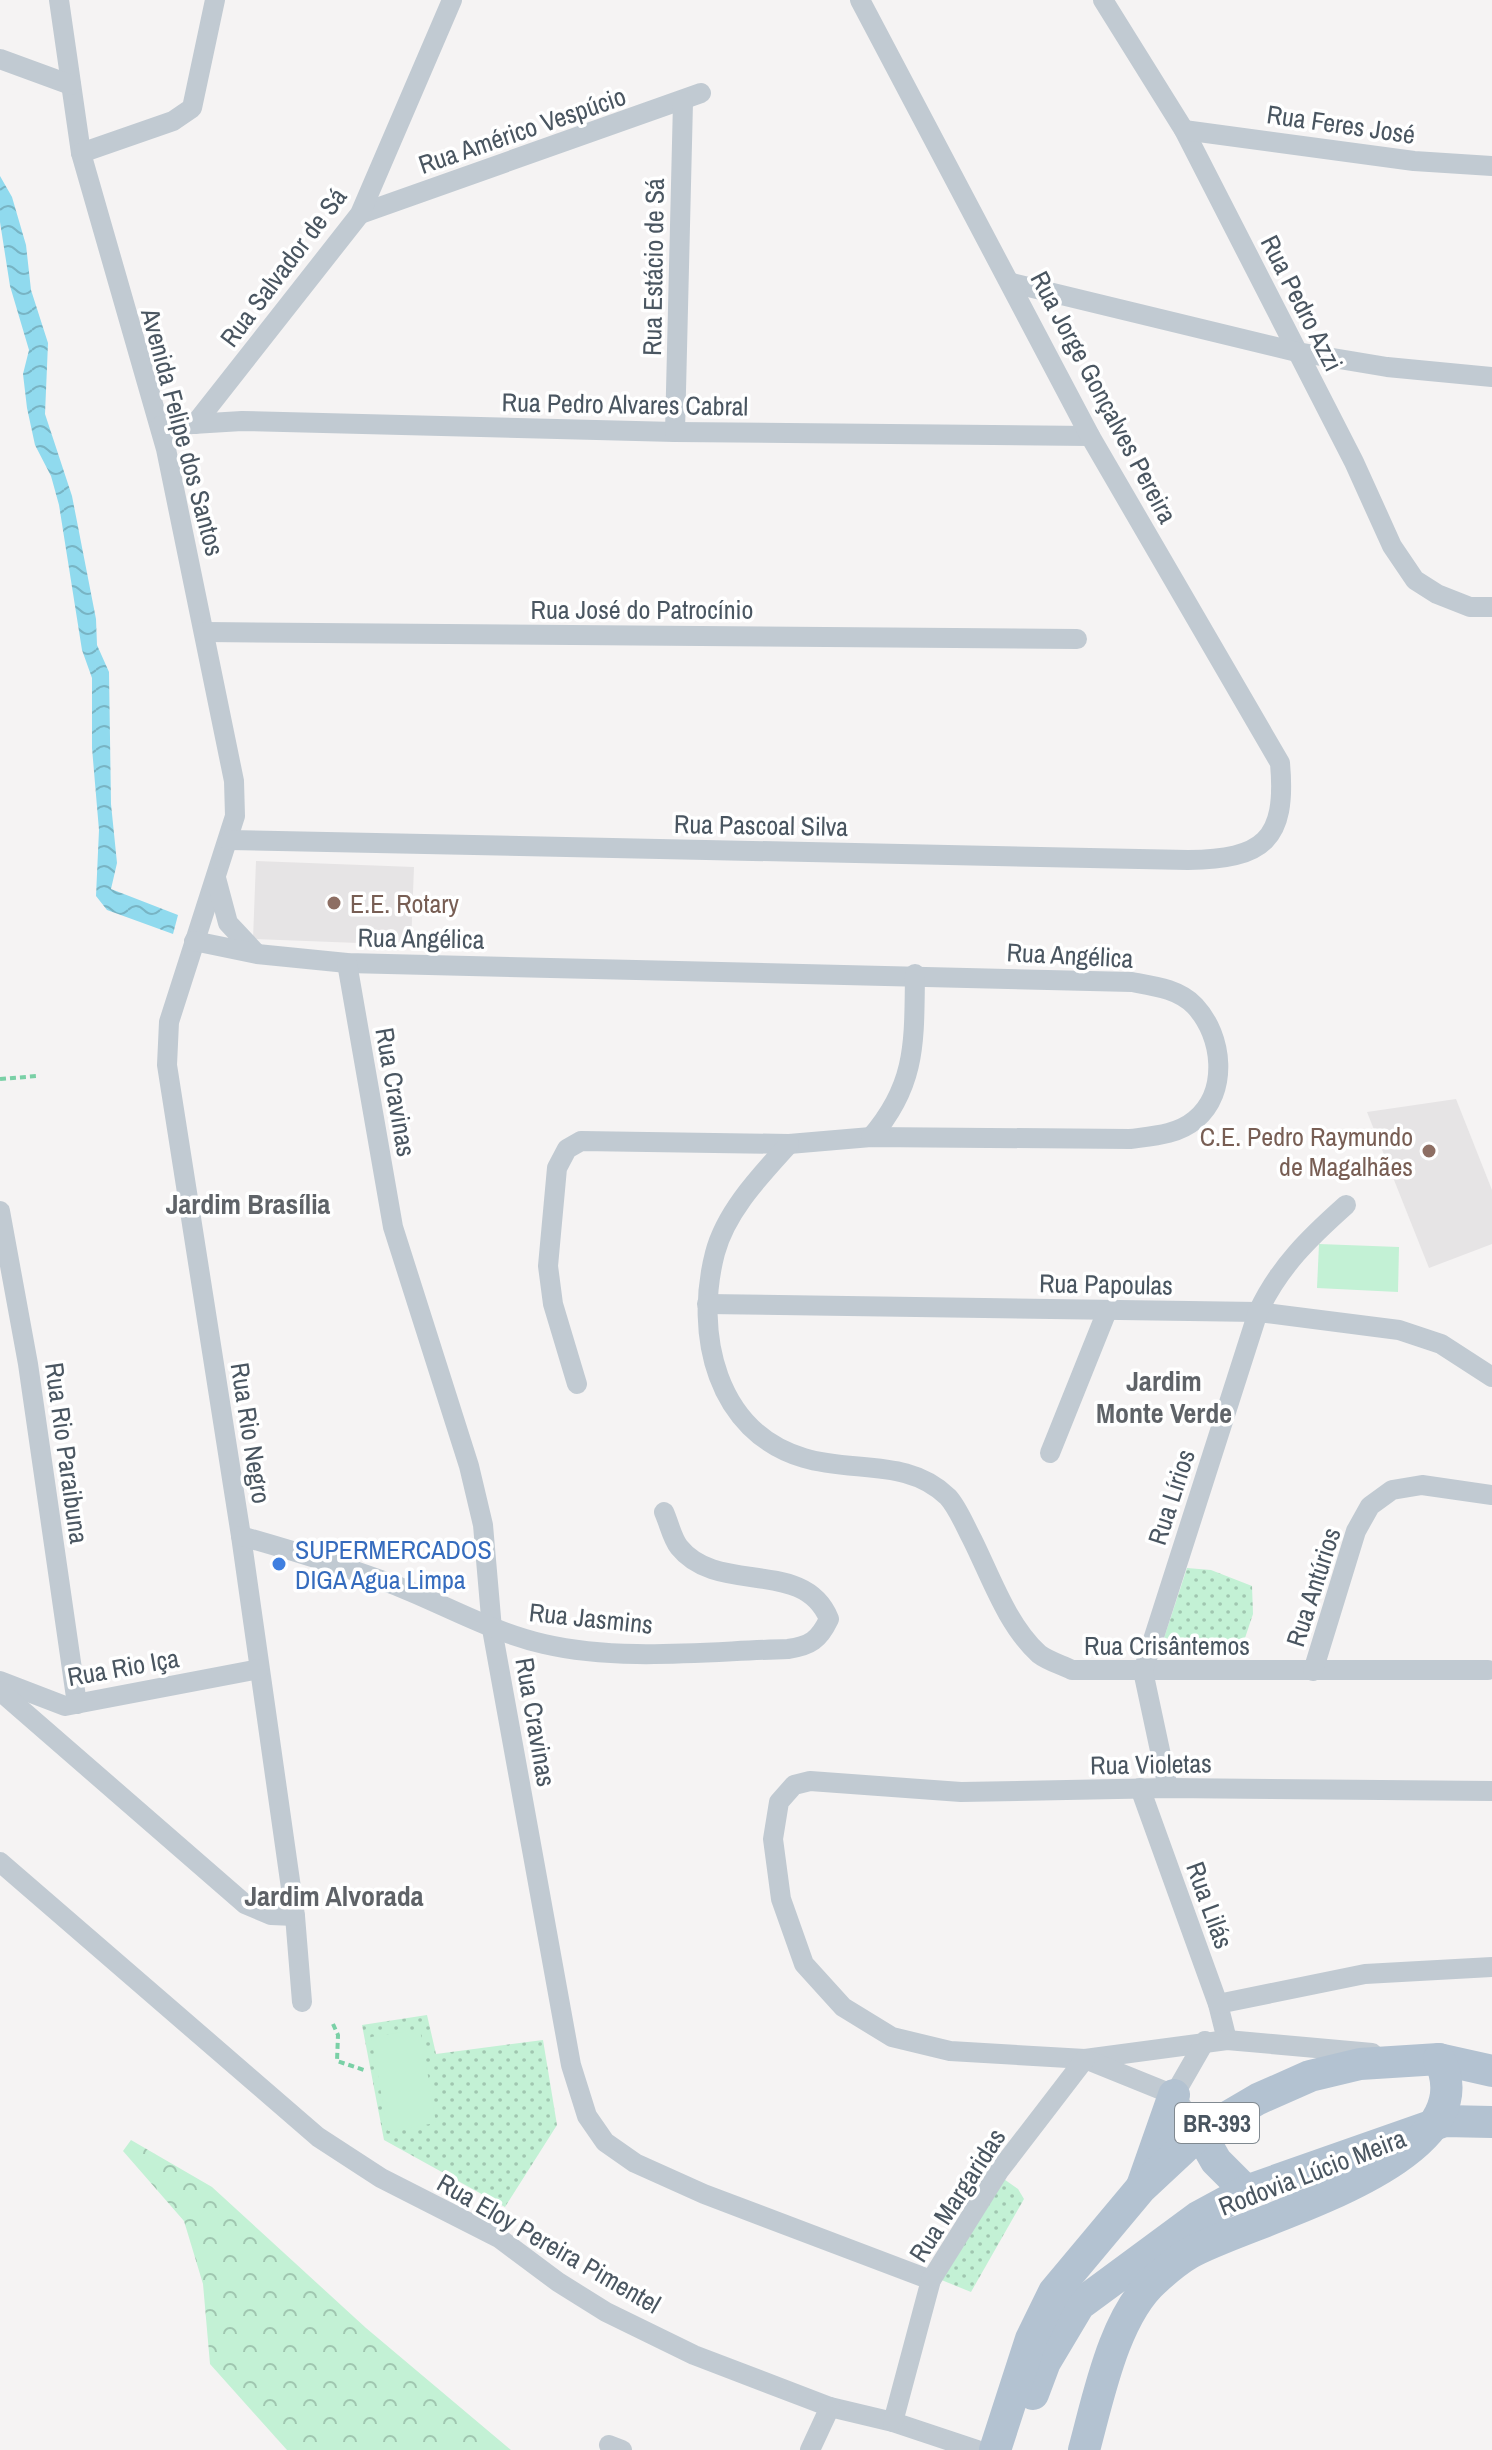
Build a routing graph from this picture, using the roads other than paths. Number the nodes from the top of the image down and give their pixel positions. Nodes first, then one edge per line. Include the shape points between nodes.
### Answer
1 (59, 0) edge
2 (215, 0) edge
3 (452, 0) edge
4 (860, 0) edge
5 (1103, 0) edge
6 (0, 59) edge
7 (71, 85) junction
8 (692, 98) joint
9 (1184, 130) junction
10 (81, 153) junction
11 (1492, 166) edge
12 (360, 214) junction
13 (1012, 283) junction
14 (1297, 352) junction
15 (1492, 377) edge
16 (195, 424) junction
17 (160, 426) junction
18 (675, 432) junction
19 (1090, 436) junction
20 (1492, 607) edge
21 (206, 632) junction
22 (1077, 639) dead end
23 (1278, 822) joint
24 (229, 840) junction
25 (216, 878) junction
26 (194, 941) junction
27 (257, 954) junction
28 (347, 963) junction
29 (915, 974) junction
30 (871, 1137) junction
31 (789, 1144) junction
32 (1346, 1205) dead end
33 (0, 1211) edge
34 (707, 1304) junction
35 (1107, 1311) junction
36 (1258, 1312) junction
37 (1492, 1377) edge
38 (577, 1384) dead end
39 (1050, 1453) dead end
40 (1492, 1495) edge
41 (664, 1512) dead end
42 (241, 1536) junction
43 (492, 1629) junction
44 (259, 1669) junction
45 (1488, 1670) dead end
46 (1143, 1671) junction
47 (1313, 1671) junction
48 (0, 1681) edge
49 (0, 1691) edge
50 (71, 1705) junction
51 (72, 1756) junction
52 (1140, 1788) junction
53 (1168, 1788) junction
54 (1492, 1791) edge
55 (0, 1862) edge
56 (295, 1916) junction
57 (1492, 1967) edge
58 (302, 2002) dead end
59 (1218, 2004) junction
60 (1227, 2040) junction
61 (1205, 2041) junction
62 (1085, 2059) junction
63 (1439, 2059) junction
64 (1492, 2071) edge
65 (1174, 2095) junction
66 (1445, 2121) junction
67 (1492, 2122) edge
68 (1200, 2133) junction
69 (1141, 2188) junction
70 (1246, 2191) junction
71 (1238, 2234) junction
72 (931, 2280) junction
73 (1106, 2282) junction
74 (830, 2407) junction
75 (893, 2422) junction
76 (965, 2447) edge
77 (810, 2450) edge
78 (995, 2450) edge
79 (1016, 2450) edge
80 (1084, 2450) edge

1 - 7 street, Avenida Felipe dos Santos
2 - 10 street via 192,108 173,121
3 - 12 street, Rua Salvador de Sá
4 - 13 street, Rua Jorge Gonçalves Pereira
5 - 9 street, Rua Pedro Azzi
6 - 7 street
7 - 10 street, Avenida Felipe dos Santos
8 - 12 street, Rua Américo Vespúcio
8 - 18 street, Rua Estácio de Sá
9 - 11 street, Rua Feres José via 1414,161
9 - 14 street, Rua Pedro Azzi
10 - 17 street, Avenida Felipe dos Santos
12 - 16 street, Rua Salvador de Sá
13 - 14 street
13 - 19 street, Rua Jorge Gonçalves Pereira
14 - 15 street
14 - 20 street, Rua Pedro Azzi via 1392,546 1415,580 1470,607
16 - 17 street, Rua Pedro Alvares Cabral
16 - 18 street, Rua Pedro Alvares Cabral
17 - 21 street, Avenida Felipe dos Santos
18 - 19 street, Rua Pedro Alvares Cabral
19 - 23 street, Rua Jorge Gonçalves Pereira via 1280,763 1283,794
21 - 22 street, Rua José do Patrocínio
21 - 24 street, Avenida Felipe dos Santos via 234,781
23 - 24 street, Rua Pascoal Silva via 1260,847 1227,859
24 - 25 street, Avenida Felipe dos Santos
25 - 26 street, Rua Rio Negro
25 - 27 street via 228,923
26 - 27 street, Rua Angélica
26 - 42 street, Rua Rio Negro via 169,1022 167,1065
27 - 28 street, Rua Angélica
28 - 29 street, Rua Angélica
28 - 43 street, Rua Cravinas via 393,1227 483,1525
29 - 30 street via 914,1047 907,1079 893,1111
29 - 30 street, Rua Angélica via 1132,982 1169,990 1195,1006 1212,1033 1220,1069 1214,1094 1196,1119 1165,1135 1142,1138
30 - 31 street, Rua Angélica
31 - 34 street, Rua Crisântemos via 745,1193 715,1251
31 - 38 street, Rua Angélica via 581,1141 567,1149 557,1168 548,1266 553,1304
32 - 36 street, Rua Lírios via 1273,1279
33 - 50 street, Rua Rio Paraibuna via 30,1378
34 - 35 street, Rua Papoulas
34 - 46 street, Rua Crisântemos via 714,1372 734,1409 766,1441 804,1458 925,1479 949,1499 1013,1621 1040,1655 1072,1670
35 - 36 street, Rua Papoulas
35 - 39 street
36 - 37 street, Rua Papoulas via 1399,1330 1441,1344
36 - 46 street, Rua Lírios
40 - 47 street, Rua Antúrios via 1422,1485 1392,1490 1370,1506 1356,1531
41 - 43 street, Rua Jasmins via 677,1545 694,1561 719,1573 802,1588 822,1601 829,1619 822,1635 808,1646 620,1652 547,1645
42 - 43 street, Rua Jasmins via 318,1557
42 - 44 street, Rua Rio Negro
43 - 72 street, Rua Cravinas via 571,2065 587,2116 605,2142 635,2163
44 - 50 street, Rua Rio Iça
44 - 56 street, Rua Rio Negro
45 - 47 street, Rua Crisântemos
46 - 47 street, Rua Crisântemos
46 - 53 street, Rua Lírios
48 - 50 street, Rua Rio Iça
49 - 51 street
50 - 51 street, Rua Rio Paraibuna via 57,1726
51 - 56 street via 245,1904 271,1915
52 - 53 street, Rua Violetas
52 - 59 street, Rua Lilás
52 - 62 street, Rua Violetas via 961,1792 810,1781 794,1785 779,1802 773,1839 781,1899 804,1964 843,2007 892,2037 950,2051
53 - 54 street, Rua Violetas
55 - 74 street, Rua Eloy Pereira Pimentel via 318,2137 381,2178 499,2238 606,2312 694,2355
56 - 58 street, Rua Rio Negro
57 - 59 street via 1365,1974
59 - 60 street, Rua Lilás
60 - 61 street
60 - 63 street
61 - 62 street
61 - 65 street
62 - 65 street
62 - 72 street, Rua Margaridas via 999,2171
63 - 64 main road, BR-393
63 - 66 main road via 1452,2087
63 - 68 main road, BR-393 via 1360,2064 1310,2076
65 - 68 street
65 - 69 main road
66 - 67 main road, Rodovia Lúcio Meira
66 - 70 main road, Rodovia Lúcio Meira
66 - 71 main road via 1424,2147 1389,2171
68 - 69 main road, BR-393
68 - 70 main road via 1216,2161
69 - 78 main road, BR-393 via 1054,2292 1031,2339
70 - 73 main road, Rodovia Lúcio Meira via 1198,2217
71 - 73 main road via 1151,2257
71 - 80 main road via 1191,2253 1153,2281 1130,2311 1105,2373
72 - 75 street, Rua Margaridas
73 - 79 main road, Rodovia Lúcio Meira via 1079,2305 1045,2362
74 - 75 street, Rua Eloy Pereira Pimentel
74 - 77 street
75 - 76 street, Rua Eloy Pereira Pimentel

